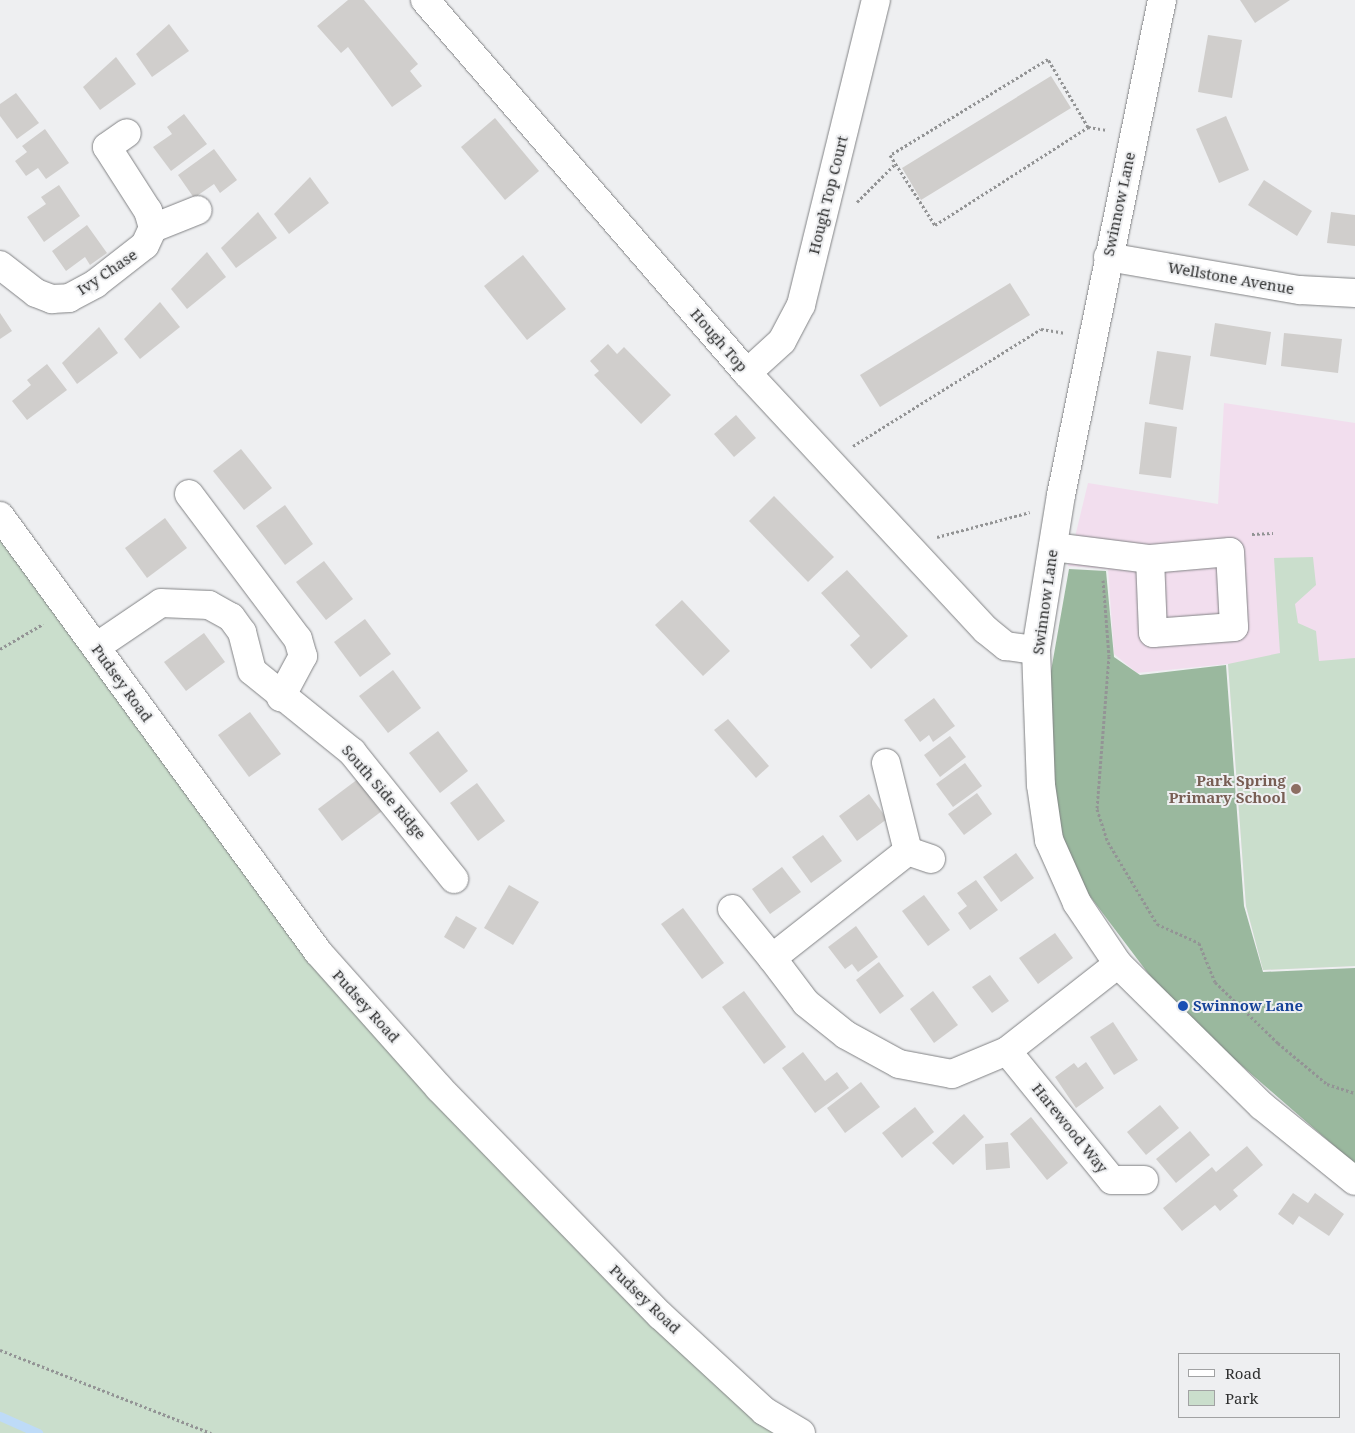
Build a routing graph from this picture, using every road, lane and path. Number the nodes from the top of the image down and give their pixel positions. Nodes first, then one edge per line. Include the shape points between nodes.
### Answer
1 (425, 0) edge
2 (876, 0) edge
3 (1162, 0) edge
4 (127, 133) dead end
5 (895, 164) junction
6 (198, 210) dead end
7 (823, 218) junction
8 (153, 228) junction
9 (1108, 257) junction
10 (0, 265) edge
11 (1355, 293) edge
12 (1092, 337) junction
13 (747, 372) junction
14 (829, 461) junction
15 (189, 494) dead end
16 (1061, 495) junction
17 (0, 516) edge
18 (907, 545) junction
19 (1053, 546) junction
20 (1101, 555) junction
21 (1150, 559) dead end
22 (67, 607) junction
23 (96, 647) junction
24 (0, 648) edge
25 (1036, 650) junction
26 (281, 697) junction
27 (886, 763) dead end
28 (454, 879) dead end
29 (732, 909) dead end
30 (772, 958) junction
31 (1118, 964) junction
32 (1008, 1051) junction
33 (1355, 1093) edge
34 (1144, 1180) dead end
35 (1355, 1181) edge
36 (0, 1350) edge
37 (211, 1433) edge
38 (801, 1433) edge

1 - 13 street, Hough Top
2 - 7 street, Hough Top Court
3 - 9 street, Swinnow Lane
4 - 8 street via 107,147 148,211
5 - 5 path via 935,225 1088,127 1048,59 890,155
5 - 7 path via 842,217
6 - 8 street
7 - 13 street, Hough Top Court via 801,305 782,341
8 - 10 street, Ivy Chase via 146,245 129,260 69,298 52,299 36,294
9 - 11 street, Wellstone Avenue via 1300,290
9 - 12 street, Swinnow Lane
12 - 14 path via 1041,329
12 - 16 street, Swinnow Lane
13 - 14 street, Hough Top
14 - 18 street, Hough Top
15 - 26 street via 298,639 303,656
16 - 18 path via 1041,492 1036,510
16 - 19 street, Swinnow Lane
17 - 22 street, Pudsey Road
18 - 25 street, Hough Top via 986,630 1006,646
19 - 20 street
19 - 25 street, Swinnow Lane
20 - 21 street
20 - 33 path via 1110,656 1096,809 1108,842 1156,924 1199,943 1215,982 1278,1043 1327,1084
22 - 23 street, Pudsey Road
22 - 24 path
23 - 26 street, South Side Ridge via 161,603 209,605 231,617 242,632 252,671
23 - 38 street, Pudsey Road via 318,952 439,1088 660,1316 764,1411
25 - 31 street, Swinnow Lane via 1041,785 1049,840 1077,903
26 - 28 street, South Side Ridge via 327,729 352,752
27 - 30 street via 920,855
29 - 30 street
30 - 32 street via 806,1002 846,1035 899,1064 952,1074
31 - 32 street
31 - 35 street, Swinnow Lane via 1262,1106
32 - 34 street, Harewood Way via 1112,1180
36 - 37 path

